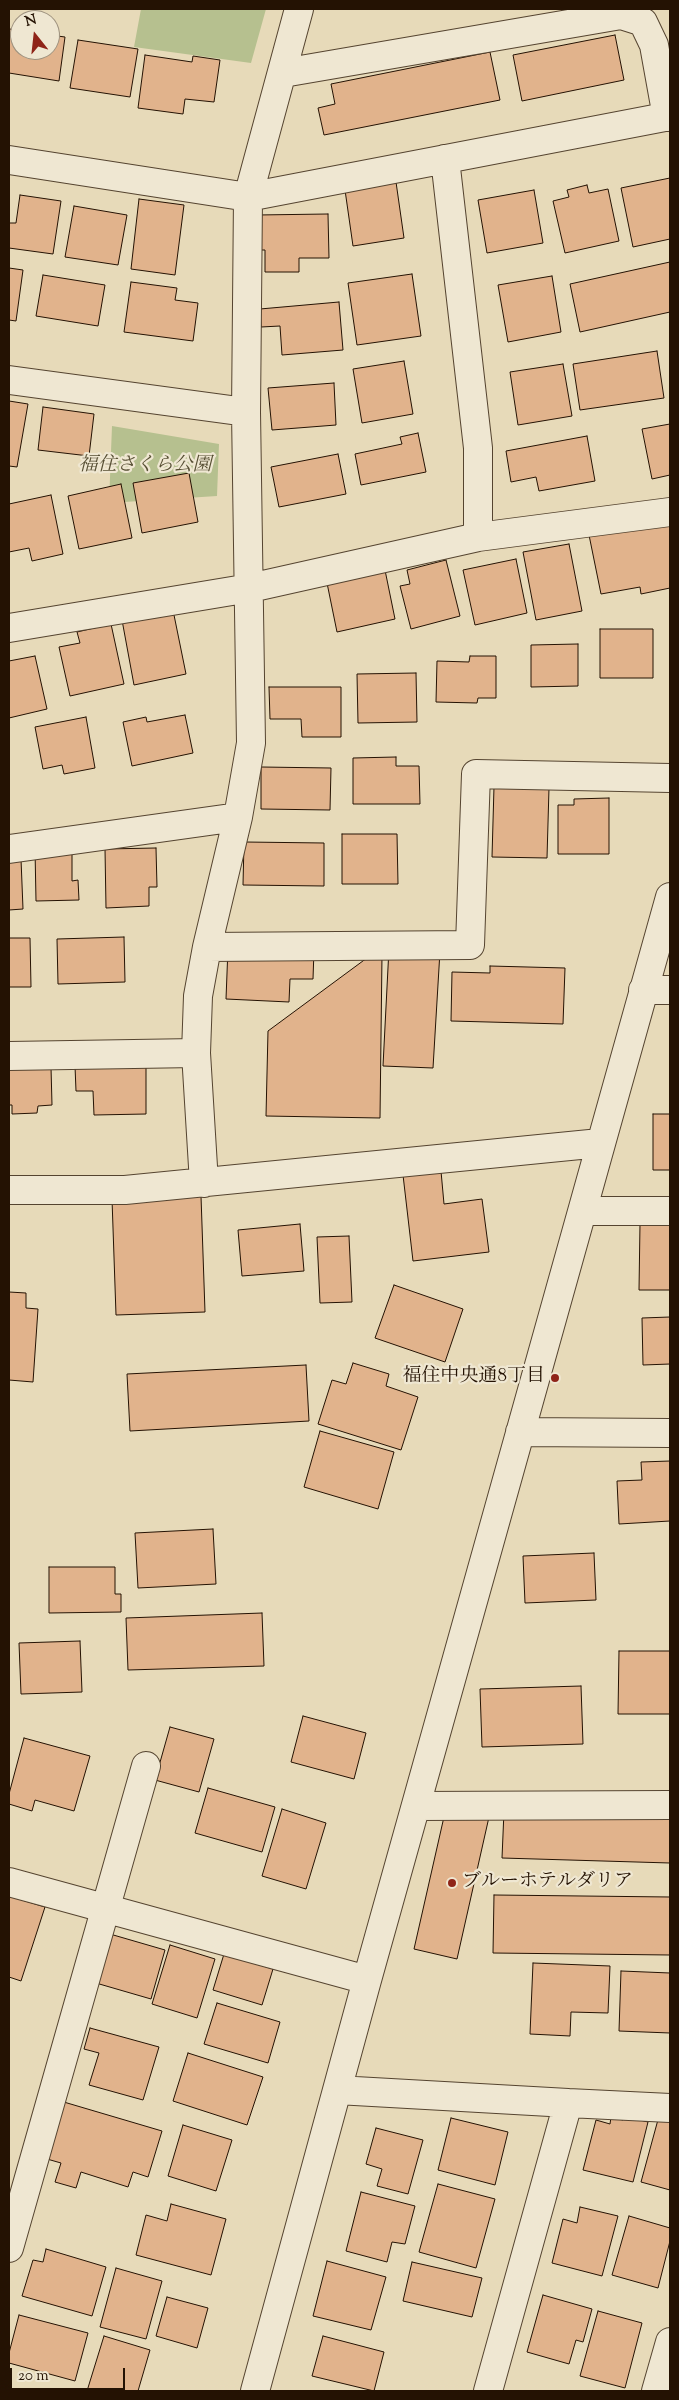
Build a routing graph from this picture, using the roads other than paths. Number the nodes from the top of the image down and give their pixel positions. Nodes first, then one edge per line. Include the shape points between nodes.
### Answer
1 (299, 9) edge
2 (283, 73) junction
3 (669, 117) edge
4 (445, 159) junction
5 (9, 160) edge
6 (248, 197) junction
7 (9, 380) edge
8 (246, 412) junction
9 (670, 512) edge
10 (478, 537) junction
11 (250, 588) junction
12 (9, 628) edge
13 (670, 778) edge
14 (238, 817) junction
15 (9, 849) edge
16 (670, 897) edge
17 (206, 947) junction
18 (643, 990) junction
19 (670, 990) edge
20 (196, 1053) junction
21 (9, 1056) edge
22 (600, 1143) junction
23 (204, 1183) junction
24 (9, 1190) edge
25 (583, 1211) junction
26 (670, 1211) edge
27 (520, 1432) junction
28 (670, 1433) edge
29 (146, 1766) dead end
30 (670, 1804) edge
31 (416, 1806) junction
32 (9, 1882) edge
33 (105, 1909) junction
34 (367, 1980) junction
35 (337, 2090) junction
36 (568, 2103) junction
37 (670, 2108) edge
38 (9, 2248) edge
39 (670, 2342) edge
40 (255, 2391) edge
41 (488, 2391) edge
42 (656, 2391) edge

1 - 2 street
2 - 3 street via 621,14 643,22 654,45
2 - 6 street
3 - 4 street
4 - 6 street
4 - 10 street via 478,448
5 - 6 street
6 - 8 street
7 - 8 street
8 - 11 street
9 - 10 street
10 - 11 street
11 - 12 street
11 - 14 street via 251,743
13 - 17 street via 476,774 470,945
14 - 15 street
14 - 17 street
16 - 18 street
17 - 20 street via 198,996
18 - 19 street
18 - 22 street
20 - 21 street
20 - 23 street
22 - 23 street
22 - 25 street
23 - 24 street via 125,1190
25 - 26 street
25 - 27 street
27 - 28 street
27 - 31 street
29 - 33 street
30 - 31 street
31 - 34 street
32 - 33 street
33 - 34 street
33 - 38 street
34 - 35 street
35 - 36 street
35 - 40 street
36 - 37 street
36 - 41 street
39 - 42 street

